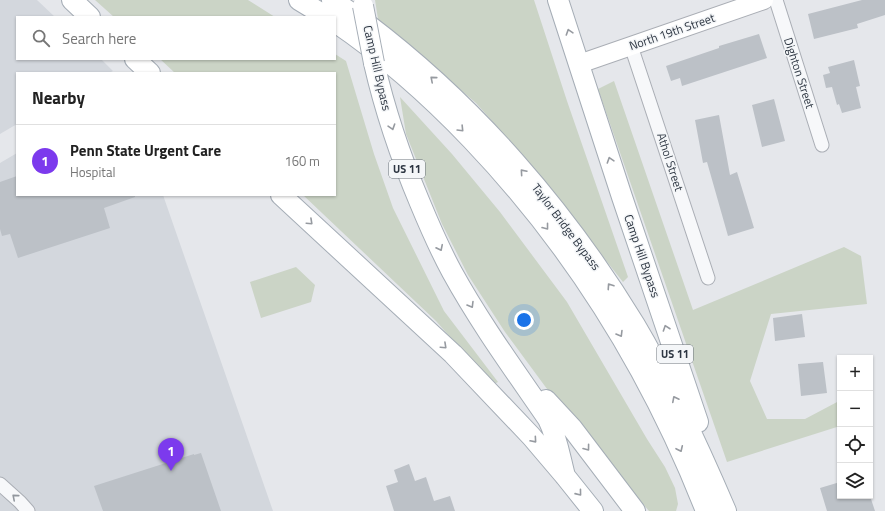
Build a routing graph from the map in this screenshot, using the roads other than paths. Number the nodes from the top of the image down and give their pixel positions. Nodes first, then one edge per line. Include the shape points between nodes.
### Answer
1 (72, 0) edge
2 (299, 0) edge
3 (332, 0) edge
4 (558, 0) edge
5 (764, 0) edge
6 (776, 0) edge
7 (362, 3) edge
8 (89, 16) edge
9 (325, 16) edge
10 (336, 23) edge
11 (631, 46) junction
12 (136, 60) edge
13 (579, 64) junction
14 (149, 72) edge
15 (822, 145) dead end
16 (282, 196) edge
17 (708, 278) dead end
18 (497, 345) junction
19 (565, 476) junction
20 (0, 484) edge
21 (28, 511) edge
22 (593, 511) edge
23 (635, 511) edge
24 (706, 511) edge
25 (727, 511) edge

1 - 8 main road
2 - 9 main road
25 -> 3 main road, Taylor Bridge Bypass via 678,404 639,332 612,288 559,214 500,146 436,82 401,51
13 -> 4 main road, Camp Hill Bypass / US 11
5 - 11 street, North 19th Street
6 - 15 street, Dighton Street
7 -> 18 main road, Camp Hill Bypass / US 11, bridge via 381,93 424,214 452,272
10 -> 24 main road via 390,64 447,115 517,190 572,260 621,335 642,373 681,452
11 - 13 street, North 19th Street
11 - 17 street, Athol Street
12 - 14 main road
25 -> 13 main road, Camp Hill Bypass / US 11
16 -> 19 main road via 452,354 531,436
18 - 19 main road, Camp Hill Bypass / US 11 via 548,419
18 -> 23 main road via 572,428
19 -> 22 main road, US 11
21 -> 20 street

